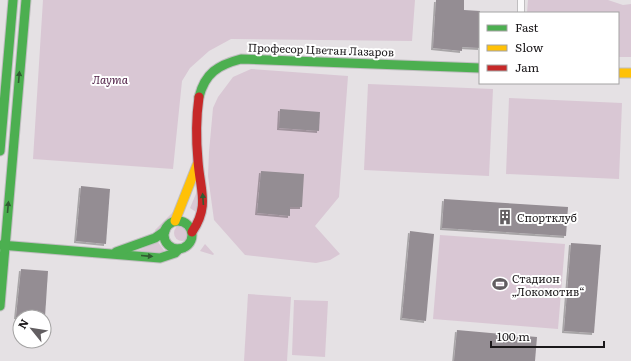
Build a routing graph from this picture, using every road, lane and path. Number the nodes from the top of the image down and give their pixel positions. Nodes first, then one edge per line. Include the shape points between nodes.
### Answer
1 (13, 0) edge
2 (26, 0) edge
3 (521, 0) edge
4 (521, 12) edge
5 (479, 68) edge
6 (619, 73) edge
7 (631, 74) edge
8 (0, 151) edge
9 (198, 164) junction
10 (174, 221) junction
11 (165, 231) junction
12 (192, 232) junction
13 (2, 245) edge
14 (179, 249) junction
15 (112, 253) junction
16 (0, 306) edge

1 - 8 street
13 -> 2 street
3 - 4 street
5 - 9 street, Професор Цветан Лазаров via 241,59 229,61 208,76 201,87 196,120
6 - 7 street
9 - 10 street, Професор Цветан Лазаров
12 -> 9 street, Професор Цветан Лазаров via 203,206
10 - 11 street
10 - 12 street via 186,223
11 - 14 street via 164,236 168,244
11 - 15 street via 155,238
12 - 14 street via 188,244
13 - 15 street
13 - 16 street
15 -> 14 street via 160,258

